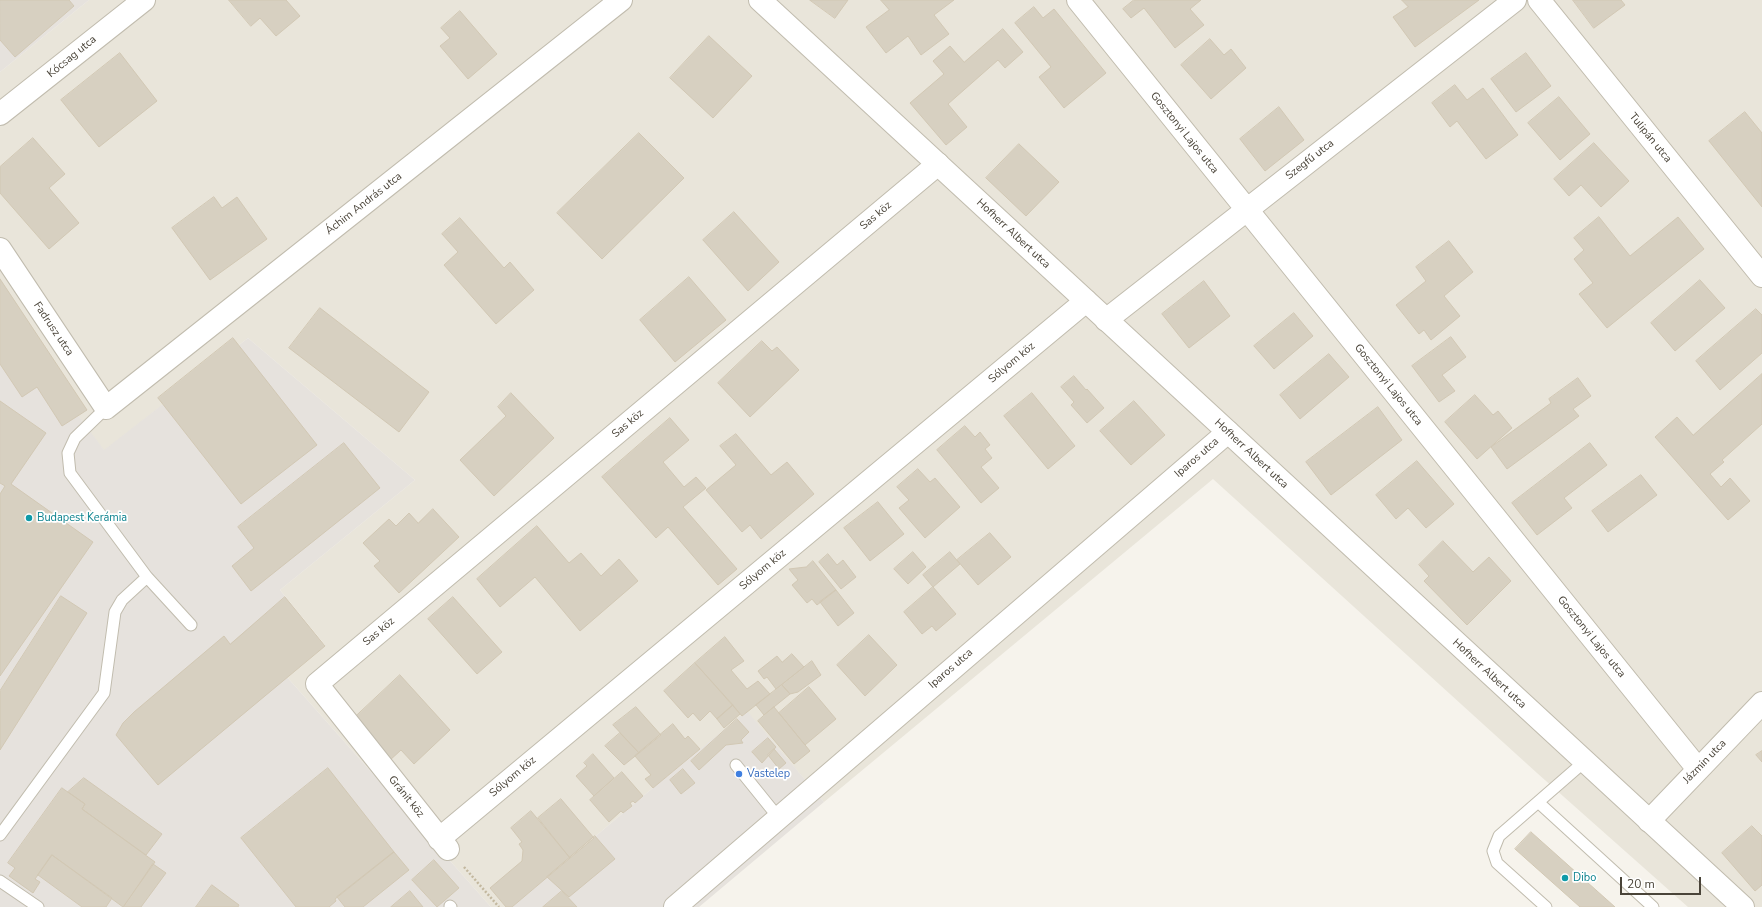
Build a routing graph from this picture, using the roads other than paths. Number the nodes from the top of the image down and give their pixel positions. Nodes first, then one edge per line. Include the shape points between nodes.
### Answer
1 (144, 0) edge
2 (621, 0) edge
3 (760, 0) edge
4 (1078, 0) edge
5 (1515, 0) edge
6 (1538, 0) edge
7 (0, 114) edge
8 (938, 164) junction
9 (1246, 210) junction
10 (0, 249) edge
11 (1762, 276) edge
12 (1086, 301) junction
13 (1106, 320) junction
14 (106, 408) junction
15 (1228, 432) junction
16 (147, 577) junction
17 (191, 625) dead end
18 (317, 684) joint
19 (1762, 703) edge
20 (1584, 762) junction
21 (736, 765) dead end
22 (1698, 769) junction
23 (1538, 802) junction
24 (778, 817) junction
25 (1649, 820) junction
26 (0, 834) edge
27 (444, 844) joint
28 (0, 881) edge
29 (38, 907) edge
30 (675, 907) edge
31 (1546, 907) edge
32 (1653, 907) edge
33 (1742, 907) edge

1 - 7 street, Kócsag utca
2 - 14 street, Áchim András utca
3 - 8 street, Hofherr Albert utca
4 - 9 street, Gosztonyi Lajos utca
5 - 9 street, Szegfű utca
6 - 11 street, Tulipán utca
8 - 12 street, Hofherr Albert utca
8 - 18 street, Sas köz
9 - 13 street, Szegfű utca
9 - 22 street, Gosztonyi Lajos utca
10 - 14 street, Fadrusz utca
12 - 13 street, Hofherr Albert utca
12 - 27 street, Sólyom köz
13 - 15 street, Hofherr Albert utca
14 - 16 lane via 75,438 68,453 70,473
15 - 20 street, Hofherr Albert utca
15 - 24 street, Iparos utca
16 - 17 lane
16 - 26 lane via 122,600 115,612 104,693
18 - 27 street, Gránit köz
19 - 22 street, Jázmin utca
20 - 23 lane
20 - 25 street, Hofherr Albert utca
21 - 24 lane
22 - 25 street, Jázmin utca
23 - 31 lane via 1499,836 1493,851 1497,864
23 - 32 lane
24 - 30 street, Iparos utca
25 - 33 street, Hofherr Albert utca
28 - 29 lane

